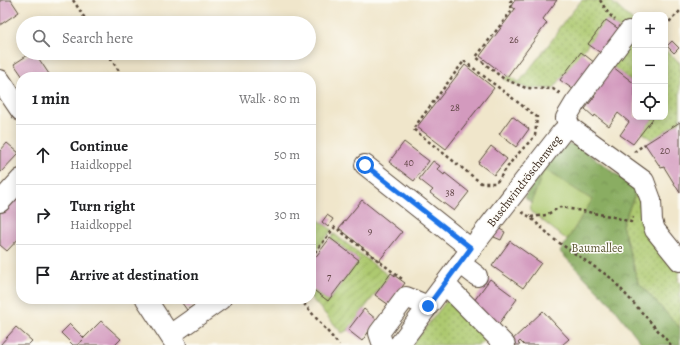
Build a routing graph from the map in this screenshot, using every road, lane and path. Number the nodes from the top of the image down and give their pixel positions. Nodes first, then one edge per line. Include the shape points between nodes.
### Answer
1 (73, 0) edge
2 (512, 0) edge
3 (600, 0) edge
4 (680, 11) edge
5 (83, 16) edge
6 (668, 23) edge
7 (629, 31) joint
8 (112, 60) edge
9 (120, 72) edge
10 (0, 82) edge
11 (575, 103) junction
12 (16, 104) edge
13 (571, 128) junction
14 (514, 158) joint
15 (365, 165) dead end
16 (16, 184) edge
17 (0, 202) edge
18 (502, 208) junction
19 (634, 215) dead end
20 (530, 217) junction
21 (316, 251) edge
22 (466, 256) junction
23 (680, 261) edge
24 (477, 276) dead end
25 (445, 284) junction
26 (406, 297) junction
27 (149, 304) edge
28 (215, 304) edge
29 (304, 304) edge
30 (428, 306) junction
31 (173, 340) edge
32 (339, 345) edge
33 (383, 345) edge
34 (399, 345) edge
35 (505, 345) edge
36 (671, 345) edge

1 - 5 path
2 - 11 path via 512,10 476,57 504,79 526,88 553,89
3 - 7 path via 608,13
4 - 6 path
7 - 11 street
8 - 9 path
10 - 12 street
11 - 13 street via 566,118
13 - 18 street, Buschwindröschenweg via 566,128 562,132
13 - 23 street, Buschwindröschenweg via 644,181 651,200 655,230
14 - 14 path via 535,136 537,117 464,61 413,129 481,183 496,183
15 - 22 street
16 - 17 street
18 - 20 path via 517,210
18 - 22 street, Buschwindröschenweg
19 - 20 path via 631,222 560,207 546,215
20 - 36 path via 555,240 611,278
21 - 26 path via 335,227 408,284
22 - 24 street
22 - 25 street, Buschwindröschenweg
25 - 30 street, Buschwindröschenweg
25 - 35 street
26 - 30 street
26 - 33 street via 379,333
27 - 31 street
28 - 31 street
29 - 32 path
30 - 34 street, Buschwindröschenweg

